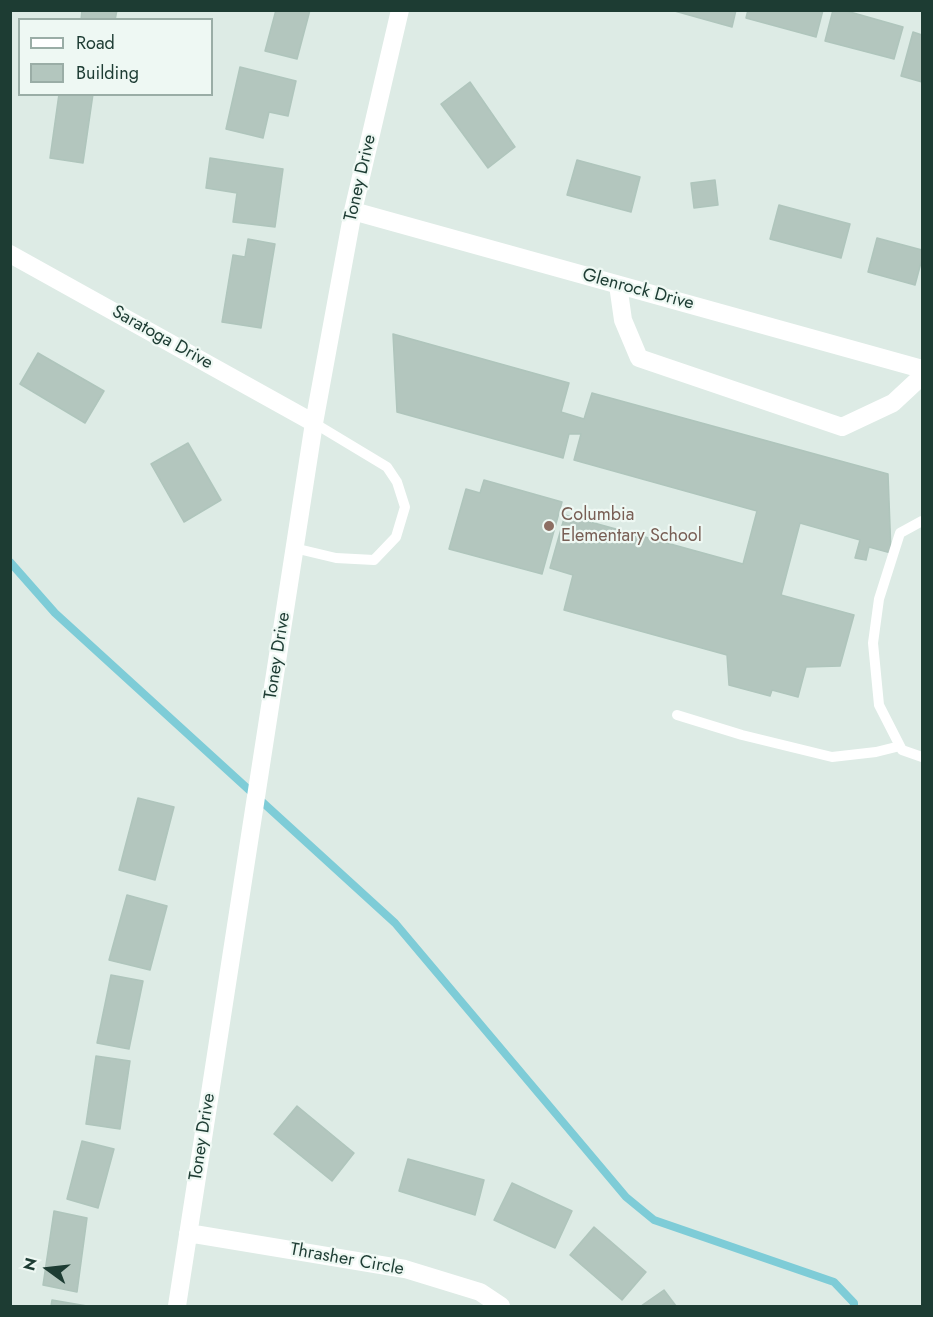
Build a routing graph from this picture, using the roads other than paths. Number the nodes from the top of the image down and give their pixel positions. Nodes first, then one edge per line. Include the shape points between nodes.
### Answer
1 (400, 10) edge
2 (353, 211) junction
3 (10, 254) edge
4 (618, 285) junction
5 (922, 369) edge
6 (922, 376) edge
7 (314, 423) junction
8 (922, 521) edge
9 (294, 548) junction
10 (677, 715) dead end
11 (900, 746) junction
12 (922, 757) edge
13 (188, 1233) junction
14 (177, 1306) edge
15 (501, 1306) edge

1 - 2 street, Toney Drive
2 - 4 street, Glenrock Drive
2 - 7 street, Toney Drive
3 - 7 street, Saratoga Drive
4 - 5 street, Glenrock Drive
4 - 6 street via 623,320 639,358 842,428 893,403
7 - 9 street, Toney Drive
7 - 9 lane via 387,468 397,482 405,507 396,537 374,560 336,558
8 - 11 lane via 900,533 879,599 873,643 879,705
9 - 13 street, Toney Drive
10 - 11 lane via 832,757
11 - 12 lane
13 - 14 street, Toney Drive
13 - 15 street, Thrasher Circle via 405,1269 480,1292

